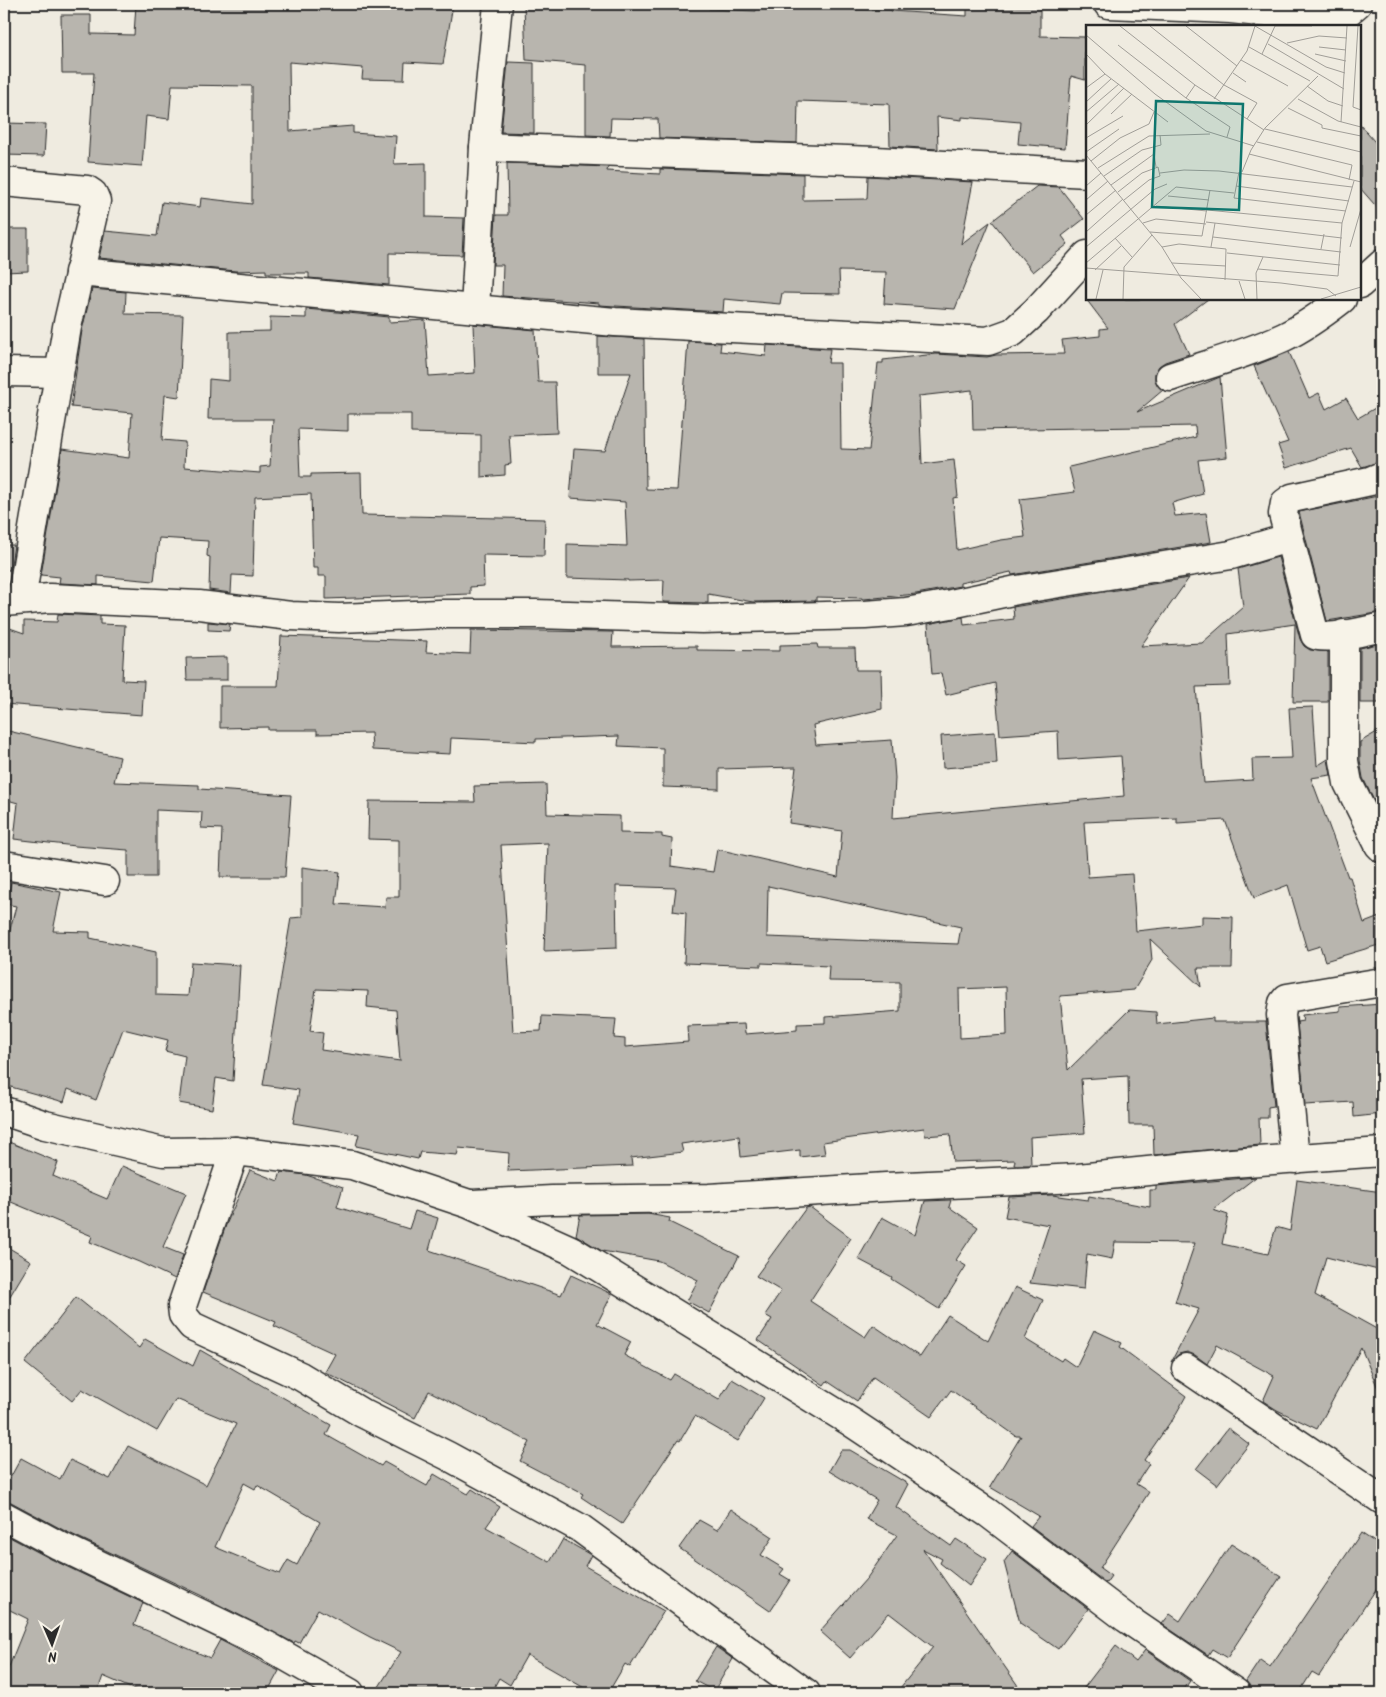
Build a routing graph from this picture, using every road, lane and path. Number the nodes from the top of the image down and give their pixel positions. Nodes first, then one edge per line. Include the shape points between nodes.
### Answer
1 (498, 4) edge
2 (1108, 4) edge
3 (1342, 17) edge
4 (484, 148) junction
5 (1086, 173) edge
6 (4, 182) edge
7 (1086, 256) edge
8 (1382, 264) edge
9 (80, 272) junction
10 (1361, 283) edge
11 (1341, 300) edge
12 (475, 309) junction
13 (4, 372) edge
14 (59, 373) junction
15 (1170, 377) dead end
16 (1382, 476) edge
17 (1288, 538) junction
18 (12, 601) edge
19 (1382, 627) edge
20 (1344, 634) junction
21 (1382, 848) edge
22 (4, 865) edge
23 (105, 881) dead end
24 (1382, 982) edge
25 (4, 1111) edge
26 (235, 1151) junction
27 (1382, 1152) edge
28 (1295, 1159) junction
29 (469, 1204) junction
30 (1186, 1368) dead end
31 (1382, 1500) edge
32 (4, 1516) edge
33 (350, 1693) edge
34 (806, 1693) edge
35 (1236, 1693) edge

1 - 4 street
2 - 3 street
4 - 5 street via 876,160
4 - 12 street
6 - 9 street via 88,190 93,194 96,201
7 - 12 street via 1013,332 988,341 625,323
8 - 10 street
9 - 12 street
9 - 14 street
11 - 15 street via 1284,337
13 - 14 street
14 - 18 street
16 - 17 street via 1292,498 1285,503 1283,514
17 - 18 street via 1231,555 1017,590 924,609 866,615 702,619 449,614 339,618 189,605 50,598
17 - 20 street via 1315,634 1319,637
19 - 20 street
20 - 21 street via 1344,761 1348,783
22 - 23 street
24 - 28 street via 1287,998 1283,1003 1281,1015
25 - 26 street via 45,1125 163,1152
26 - 29 street via 352,1165
26 - 34 street via 182,1306 192,1326 300,1376 362,1413 580,1528
27 - 28 street
28 - 29 street via 1078,1178 709,1198
29 - 35 street via 571,1250 851,1422 988,1513 1126,1618
30 - 31 street
32 - 33 street via 266,1645

